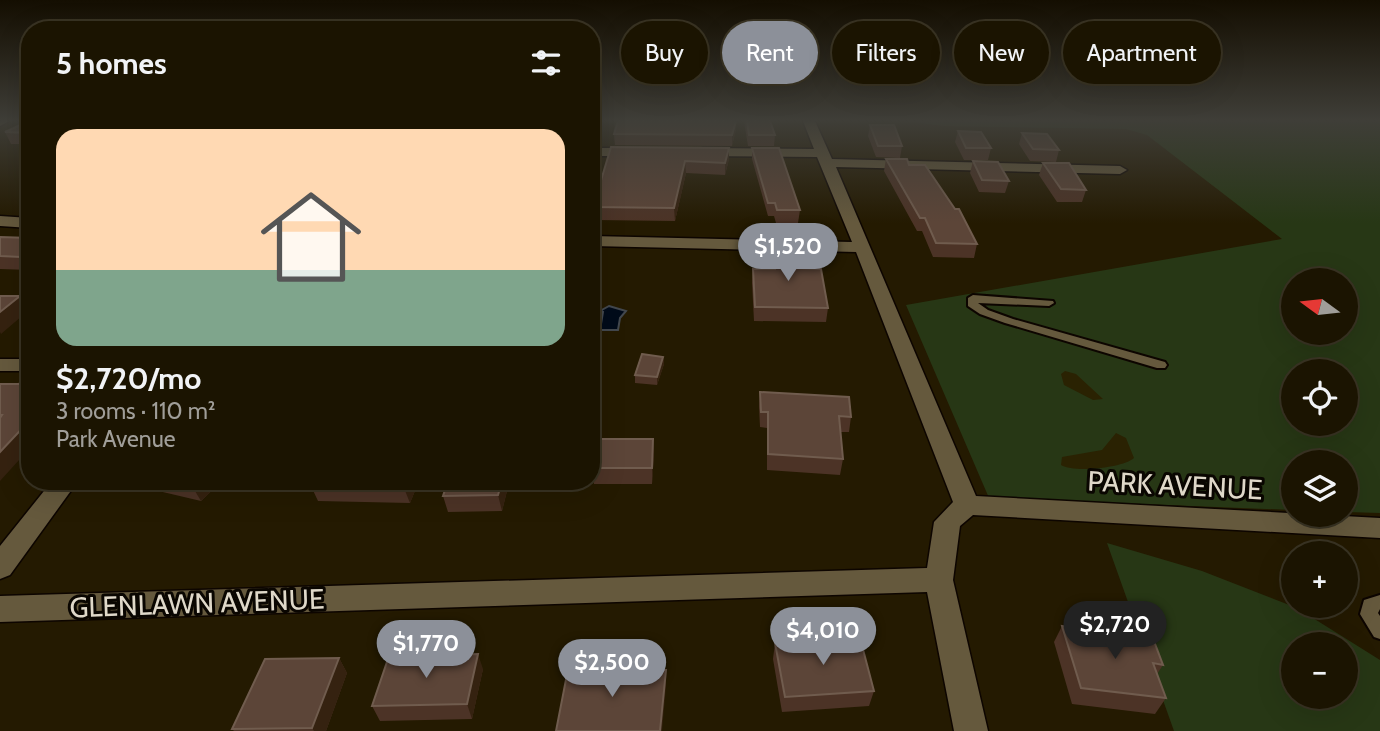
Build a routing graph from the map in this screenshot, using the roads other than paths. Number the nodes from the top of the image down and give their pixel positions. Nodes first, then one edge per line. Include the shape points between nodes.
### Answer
1 (759, 155) edge
2 (824, 155) edge
3 (825, 158) junction
4 (1120, 170) dead end
5 (0, 221) edge
6 (21, 222) edge
7 (600, 240) edge
8 (862, 247) junction
9 (1049, 303) dead end
10 (0, 365) edge
11 (21, 365) edge
12 (1161, 365) dead end
13 (59, 490) edge
14 (967, 505) junction
15 (1380, 527) edge
16 (0, 567) edge
17 (939, 580) junction
18 (1380, 602) edge
19 (0, 609) edge
20 (1380, 631) edge
21 (971, 731) edge

1 - 3 street
2 - 3 street
3 - 4 street
3 - 8 street
5 - 6 street
7 - 8 street
8 - 14 street
9 - 12 lane via 973,298 972,303 1009,321
10 - 11 street
13 - 16 street
14 - 15 street, PARK AVENUE
14 - 17 street via 947,522
17 - 19 street, GLENLAWN AVENUE
17 - 21 street
18 - 20 lane via 1370,605 1369,614

